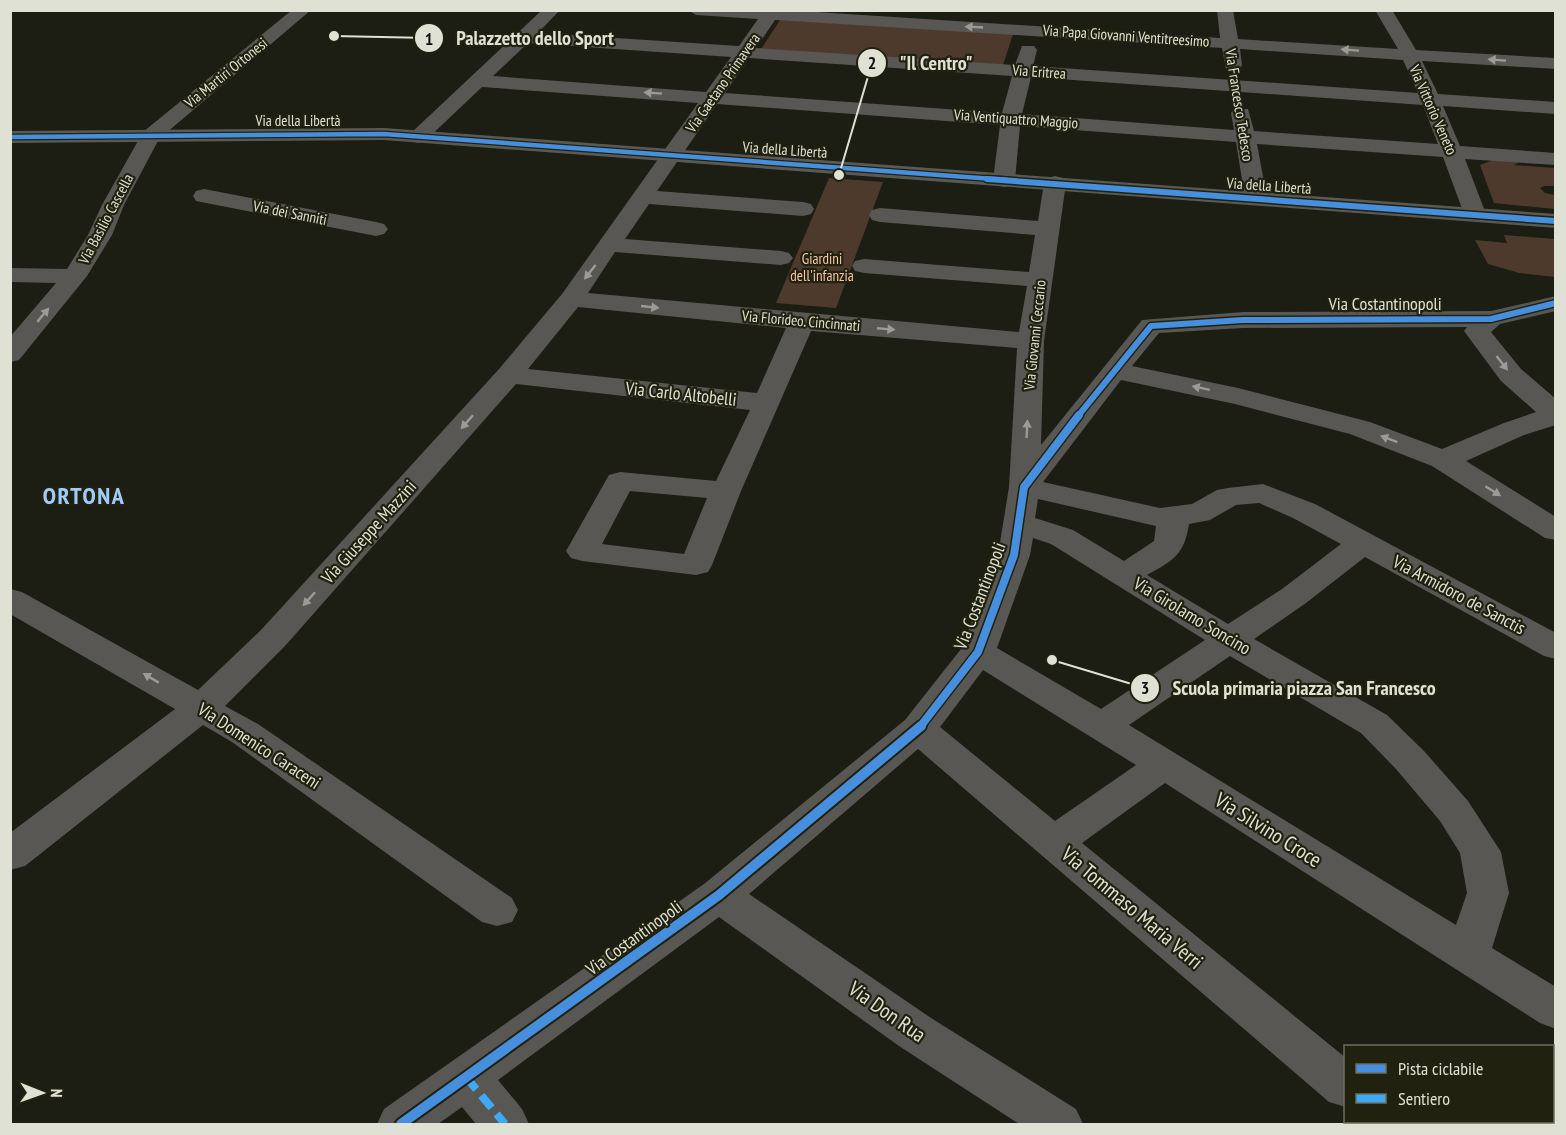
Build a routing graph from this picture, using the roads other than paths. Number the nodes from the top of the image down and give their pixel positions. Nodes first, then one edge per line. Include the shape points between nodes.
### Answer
1 (303, 10) edge
2 (552, 10) edge
3 (696, 10) edge
4 (1225, 10) edge
5 (1383, 10) edge
6 (772, 13) edge
7 (1034, 21) edge
8 (524, 37) junction
9 (1230, 43) junction
10 (744, 53) junction
11 (1408, 54) junction
12 (1556, 64) edge
13 (1023, 71) junction
14 (477, 81) junction
15 (1237, 87) junction
16 (711, 98) junction
17 (1429, 99) junction
18 (1556, 108) edge
19 (1011, 118) junction
20 (1244, 134) junction
21 (150, 136) junction
22 (10, 137) edge
23 (418, 137) junction
24 (1452, 151) junction
25 (673, 155) junction
26 (1556, 159) edge
27 (1004, 180) junction
28 (1055, 183) junction
29 (204, 196) dead end
30 (644, 197) junction
31 (1256, 198) junction
32 (803, 209) dead end
33 (1475, 214) junction
34 (880, 215) dead end
35 (1556, 221) edge
36 (376, 229) dead end
37 (1049, 229) junction
38 (611, 245) junction
39 (781, 258) dead end
40 (864, 266) dead end
41 (10, 275) edge
42 (75, 276) junction
43 (1040, 280) junction
44 (571, 299) junction
45 (1556, 303) edge
46 (1491, 319) junction
47 (802, 322) junction
48 (1031, 341) junction
49 (10, 354) edge
50 (1114, 369) junction
51 (509, 375) junction
52 (767, 403) junction
53 (1554, 417) edge
54 (1443, 460) junction
55 (1024, 487) junction
56 (726, 491) dead end
57 (1174, 516) junction
58 (1020, 523) junction
59 (1556, 531) edge
60 (1363, 543) junction
61 (1124, 575) junction
62 (14, 606) edge
63 (1229, 640) junction
64 (1556, 648) edge
65 (978, 652) junction
66 (201, 708) junction
67 (1102, 726) junction
68 (918, 729) junction
69 (1163, 765) junction
70 (1054, 843) junction
71 (10, 855) edge
72 (719, 895) junction
73 (497, 910) dead end
74 (1468, 953) junction
75 (1556, 1010) edge
76 (466, 1077) junction
77 (1344, 1085) edge
78 (400, 1125) edge
79 (505, 1125) edge
80 (1059, 1125) edge

1 - 21 street, Via Martiri Ortonesi
2 - 8 street
3 - 6 street, Via Papa Giovanni Ventitreesimo
4 - 9 street, Via Francesco Tedesco
5 - 11 street, Via Vittorio Veneto
7 -> 6 street, Via Papa Giovanni Ventitreesimo
6 - 10 street, Via Gaetano Primavera
7 - 9 street, Via Papa Giovanni Ventitreesimo
7 - 13 street
8 - 10 street, Via Eritrea
8 - 14 street
11 -> 9 street, Via Papa Giovanni Ventitreesimo
9 - 15 street, Via Francesco Tedesco
10 - 13 street, Via Eritrea
10 - 16 street, Via Gaetano Primavera
12 -> 11 street, Via Papa Giovanni Ventitreesimo
11 - 17 street, Via Vittorio Veneto
13 - 15 street, Via Eritrea
13 - 19 street
16 -> 14 street, Via Ventiquattro Maggio
14 - 23 street
15 - 17 street, Via Eritrea
15 - 20 street, Via Francesco Tedesco
16 - 19 street, Via Ventiquattro Maggio
16 - 25 street, Via Gaetano Primavera
17 - 18 street, Via Eritrea
17 - 24 street, Via Vittorio Veneto
19 - 20 street, Via Ventiquattro Maggio
19 - 27 street
20 - 24 street, Via Ventiquattro Maggio
20 - 31 street, Via Francesco Tedesco
21 - 22 main road, Via della Libertà
21 - 23 main road, Via della Libertà
21 - 42 street, Via Basilio Cascella
23 - 25 main road, Via della Libertà
24 - 26 street, Via Ventiquattro Maggio
24 - 33 street, Via Vittorio Veneto
25 - 27 main road, Via della Libertà
25 - 30 street, Via Giuseppe Mazzini
27 - 28 main road, Via della Libertà
28 - 31 main road, Via della Libertà
28 - 37 street, Via Giovanni Ceccario
29 - 36 street, Via dei Sanniti
30 - 32 street
30 - 38 street, Via Giuseppe Mazzini
31 - 33 main road, Via della Libertà
33 - 35 main road, Via della Libertà
34 - 37 street
37 - 43 street, Via Giovanni Ceccario
38 - 39 street
38 -> 44 street, Via Giuseppe Mazzini
40 - 43 street
41 - 42 street
49 -> 42 street, Via Basilio Cascella
43 - 48 street, Via Giovanni Ceccario
44 -> 47 street, Via Florideo. Cincinnati
44 - 51 street, Via Giuseppe Mazzini
45 - 46 street, Via Costantinopoli
46 - 50 street, Via Costantinopoli via 1243,320 1151,326
46 -> 53 street via 1477,332 1511,375
47 -> 48 street, Via Florideo. Cincinnati
47 - 52 street
55 -> 48 street, Via Giovanni Ceccario
54 -> 50 street via 1360,428
50 - 55 street, Via Costantinopoli
51 - 52 street, Via Carlo Altobelli
51 -> 66 street, Via Giuseppe Mazzini via 273,638
52 - 56 street
53 - 54 street via 1514,429
54 -> 59 street
55 - 57 street, Via Armidoro de Sanctis via 1160,518
55 - 58 street, Via Costantinopoli
57 - 60 street, Via Armidoro de Sanctis via 1198,513 1228,497 1263,493
57 - 61 street via 1169,544
58 - 61 street, Via Girolamo Soncino via 1062,537
58 - 65 street, Via Costantinopoli via 1014,555
60 - 63 street
60 - 64 street, Via Armidoro de Sanctis
61 - 63 street, Via Girolamo Soncino
66 -> 62 street, Via Domenico Caraceni
63 - 67 street
63 - 74 street, Via Girolamo Soncino via 1374,724 1454,810 1480,852 1488,893
65 - 67 street, Via Silvino Croce
65 - 68 street, Via Costantinopoli
66 - 71 street, Via Giuseppe Mazzini
66 - 73 street, Via Domenico Caraceni via 245,733
67 - 69 street, Via Silvino Croce
68 - 70 street, Via Tommaso Maria Verri
68 - 72 street, Via Costantinopoli
69 - 70 street
69 - 74 street, Via Silvino Croce
70 - 77 street, Via Tommaso Maria Verri
72 - 76 street, Via Costantinopoli
72 - 80 street, Via Don Rua via 915,1032
74 - 75 street, Via Silvino Croce
76 - 78 street, Via Costantinopoli
76 - 79 street

